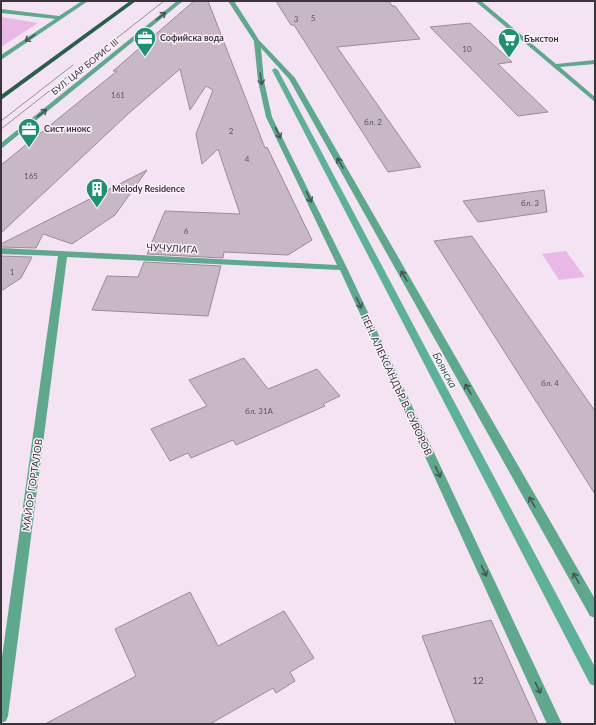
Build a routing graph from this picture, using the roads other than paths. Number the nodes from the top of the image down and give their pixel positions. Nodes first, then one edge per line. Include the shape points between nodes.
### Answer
1 (85, 1) edge
2 (133, 1) edge
3 (180, 1) edge
4 (231, 1) edge
5 (478, 1) edge
6 (1, 10) edge
7 (59, 18) junction
8 (257, 41) junction
9 (1, 58) edge
10 (595, 62) edge
11 (555, 66) junction
12 (1, 98) edge
13 (595, 100) edge
14 (1, 147) edge
15 (1, 251) edge
16 (63, 254) junction
17 (343, 268) junction
18 (595, 612) edge
19 (1, 716) edge
20 (555, 724) edge

1 - 7 street
2 - 12 main road
14 -> 3 street, БУЛ. ЦАР БОРИС III
4 - 8 street, ГЕН. АЛЕКСАНДЪР В. СУВОРОВ
5 - 11 street
6 - 7 street
7 -> 9 street
8 -> 17 street, ГЕН. АЛЕКСАНДЪР В. СУВОРОВ via 261,81 270,117
18 -> 8 street, ГЕН. АЛЕКСАНДЪР В. СУВОРОВ via 292,78
10 - 11 street
11 - 13 street
15 - 16 street, ЧУЧУЛИГА
16 - 17 street, ЧУЧУЛИГА
16 - 19 street, МАЙОР ГОРТАЛОВ
17 -> 20 street, ГЕН. АЛЕКСАНДЪР В. СУВОРОВ

